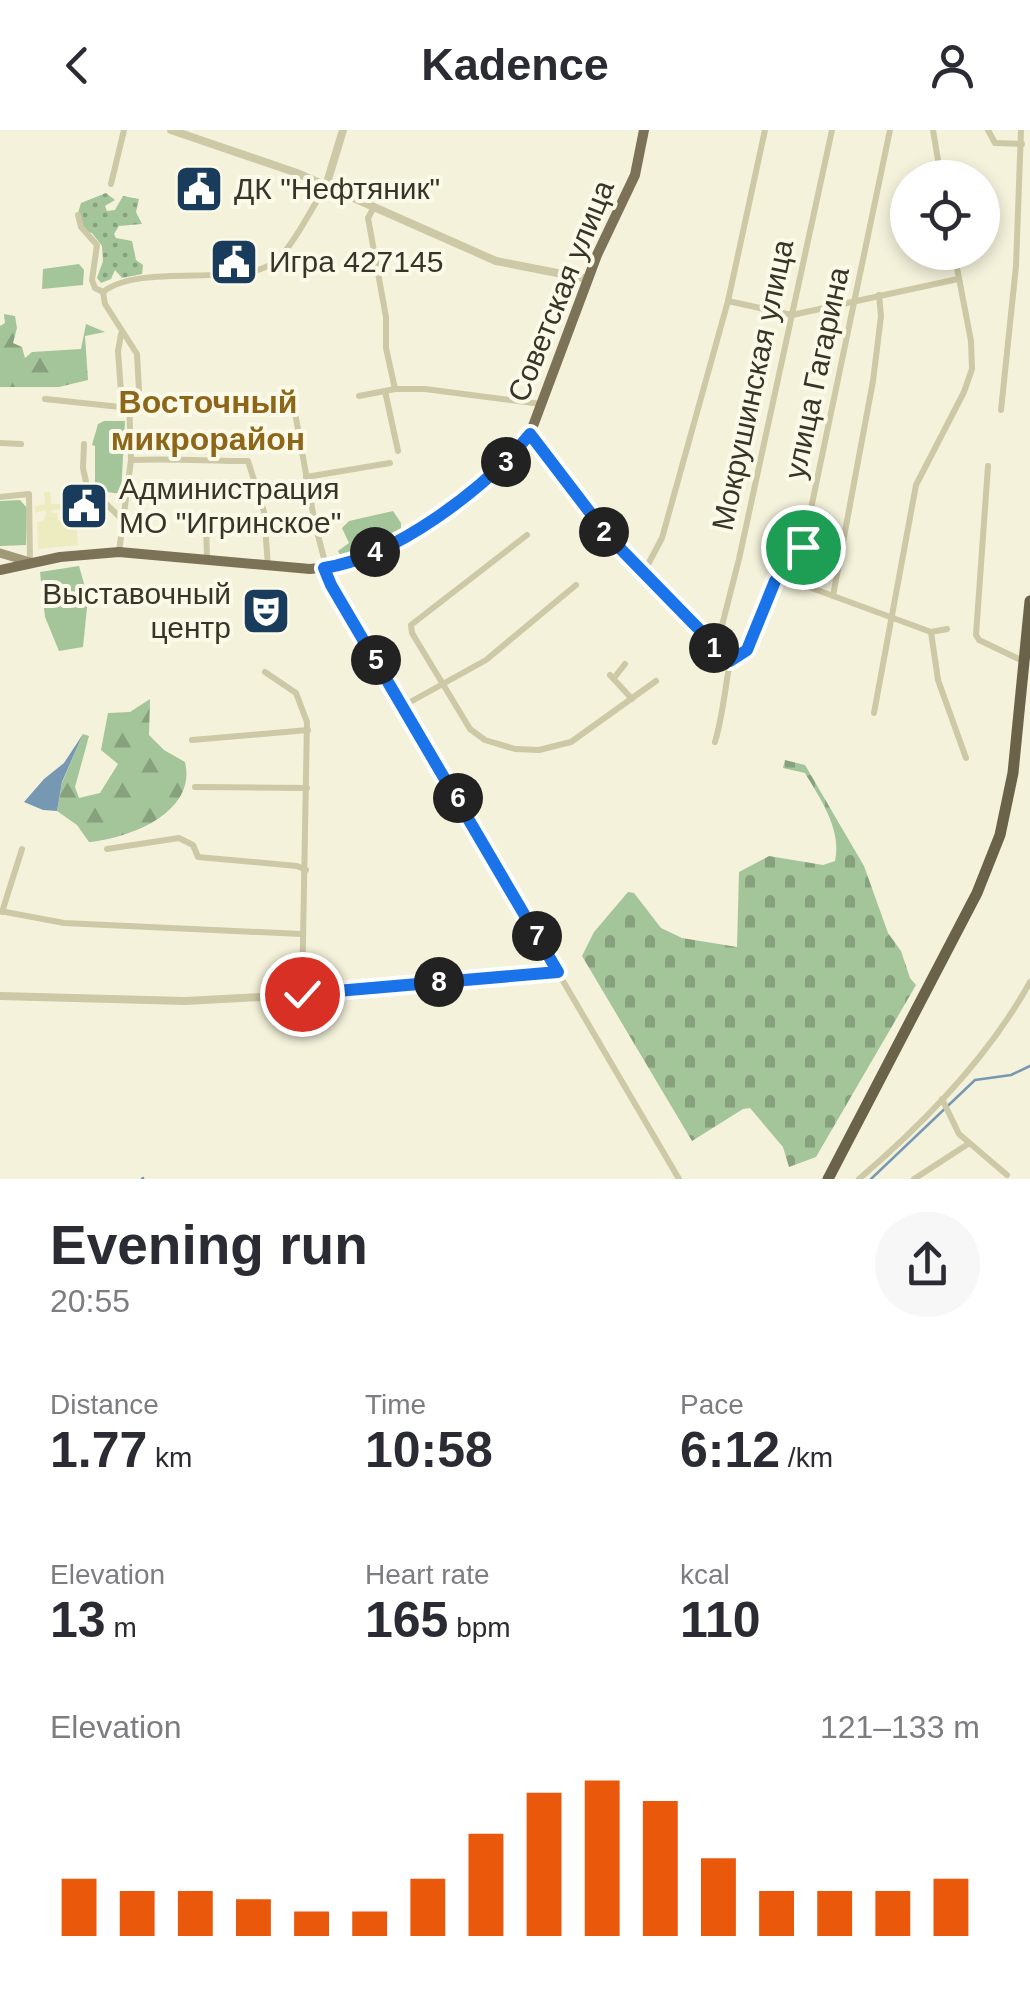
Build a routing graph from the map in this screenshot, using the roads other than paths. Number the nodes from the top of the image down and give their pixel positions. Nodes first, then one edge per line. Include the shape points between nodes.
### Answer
1 (124, 130) edge
2 (171, 130) edge
3 (343, 130) edge
4 (644, 130) edge
5 (765, 130) edge
6 (832, 130) edge
7 (890, 130) edge
8 (932, 130) edge
9 (988, 130) edge
10 (1022, 130) edge
11 (1022, 144) junction
12 (938, 160) edge
13 (111, 184) dead end
14 (326, 186) junction
15 (374, 207) junction
16 (78, 215) dead end
17 (957, 270) edge
18 (588, 279) junction
19 (958, 279) junction
20 (98, 290) junction
21 (879, 295) junction
22 (858, 300) junction
23 (728, 301) junction
24 (792, 315) junction
25 (122, 332) junction
26 (395, 389) junction
27 (386, 392) junction
28 (359, 396) dead end
29 (45, 400) dead end
30 (130, 403) junction
31 (544, 404) junction
32 (294, 407) dead end
33 (1002, 410) dead end
34 (530, 434) junction
35 (0, 443) edge
36 (22, 444) dead end
37 (84, 444) dead end
38 (398, 451) dead end
39 (131, 460) junction
40 (390, 463) dead end
41 (988, 466) dead end
42 (306, 478) junction
43 (0, 497) edge
44 (122, 519) junction
45 (206, 523) dead end
46 (528, 536) dead end
47 (118, 552) junction
48 (0, 553) edge
49 (207, 560) junction
50 (30, 562) junction
51 (268, 566) junction
52 (324, 568) junction
53 (0, 570) edge
54 (644, 572) junction
55 (779, 576) junction
56 (576, 585) dead end
57 (832, 596) junction
58 (1030, 601) edge
59 (891, 618) junction
60 (947, 629) dead end
61 (931, 632) junction
62 (716, 649) junction
63 (730, 661) junction
64 (1024, 662) junction
65 (625, 664) dead end
66 (266, 672) dead end
67 (656, 681) dead end
68 (444, 684) junction
69 (632, 699) junction
70 (403, 706) junction
71 (874, 712) dead end
72 (308, 730) junction
73 (192, 740) dead end
74 (715, 742) dead end
75 (966, 758) dead end
76 (196, 787) dead end
77 (306, 788) junction
78 (22, 849) dead end
79 (107, 849) dead end
80 (306, 870) junction
81 (1, 912) edge
82 (301, 934) junction
83 (558, 972) junction
84 (1030, 982) edge
85 (302, 994) junction
86 (0, 996) edge
87 (942, 1099) junction
88 (968, 1144) junction
89 (1007, 1175) dead end
90 (678, 1179) edge
91 (828, 1179) edge
92 (859, 1179) edge
93 (914, 1179) edge

1 - 13 street
2 - 14 street
3 - 14 street
4 - 18 main road, Советская улица via 635,175
5 - 23 street
6 - 24 street, Мокрушинская улица
7 - 22 street, улица Гагарина
8 - 12 street
9 - 11 street via 996,143
10 - 11 street
11 - 33 street
14 - 15 street
14 - 20 street via 277,261
15 - 18 street via 508,265
15 - 26 street via 368,218
16 - 20 street via 98,250 92,280
17 - 19 street
18 - 31 main road, Советская улица
19 - 21 street
19 - 59 street via 972,369 916,485
20 - 25 street
21 - 22 street
21 - 57 street via 873,382
22 - 24 street
22 - 55 street, улица Гагарина via 803,547
23 - 24 street
23 - 54 street via 662,538
24 - 62 street, Мокрушинская улица
25 - 30 street via 121,392
25 - 30 street via 137,354 139,390
26 - 27 street
26 - 31 street
27 - 28 street
27 - 38 street
29 - 30 street
30 - 39 street
31 - 34 main road, Советская улица
32 - 42 street
34 - 52 main road, Советская улица via 460,502 390,545
34 - 54 street via 587,512
35 - 36 street
37 - 44 street via 87,486
39 - 44 street
39 - 51 street via 248,460 267,530
40 - 42 street
41 - 64 street via 974,629 979,640
42 - 52 street
43 - 50 street via 29,494
44 - 47 street
45 - 49 street
46 - 68 street via 413,620 410,628
47 - 49 main road, Советская улица
47 - 50 main road, Советская улица
48 - 50 main road
49 - 51 main road, Советская улица
50 - 53 main road, Советская улица
51 - 52 main road, Советская улица
52 - 70 street
54 - 62 street
55 - 57 street
55 - 63 street, улица Гагарина via 747,650
56 - 68 street via 497,652
57 - 59 street
58 - 64 highway
59 - 61 street
59 - 71 street
60 - 61 street
61 - 75 street via 938,680
62 - 63 street
63 - 74 street
64 - 91 highway via 1008,804 989,865
65 - 69 street via 612,676
66 - 72 street via 296,693
67 - 69 street
68 - 69 street via 476,735 528,750 571,742
68 - 70 street
70 - 83 street
72 - 73 street
72 - 77 street
76 - 77 street
77 - 80 street
78 - 81 street
79 - 80 street via 179,838 198,857
80 - 82 street
81 - 82 street via 64,923
82 - 85 street
83 - 85 street
83 - 90 street
84 - 87 street
85 - 86 street via 147,1001
87 - 88 street
87 - 92 street
88 - 89 street
88 - 93 street

